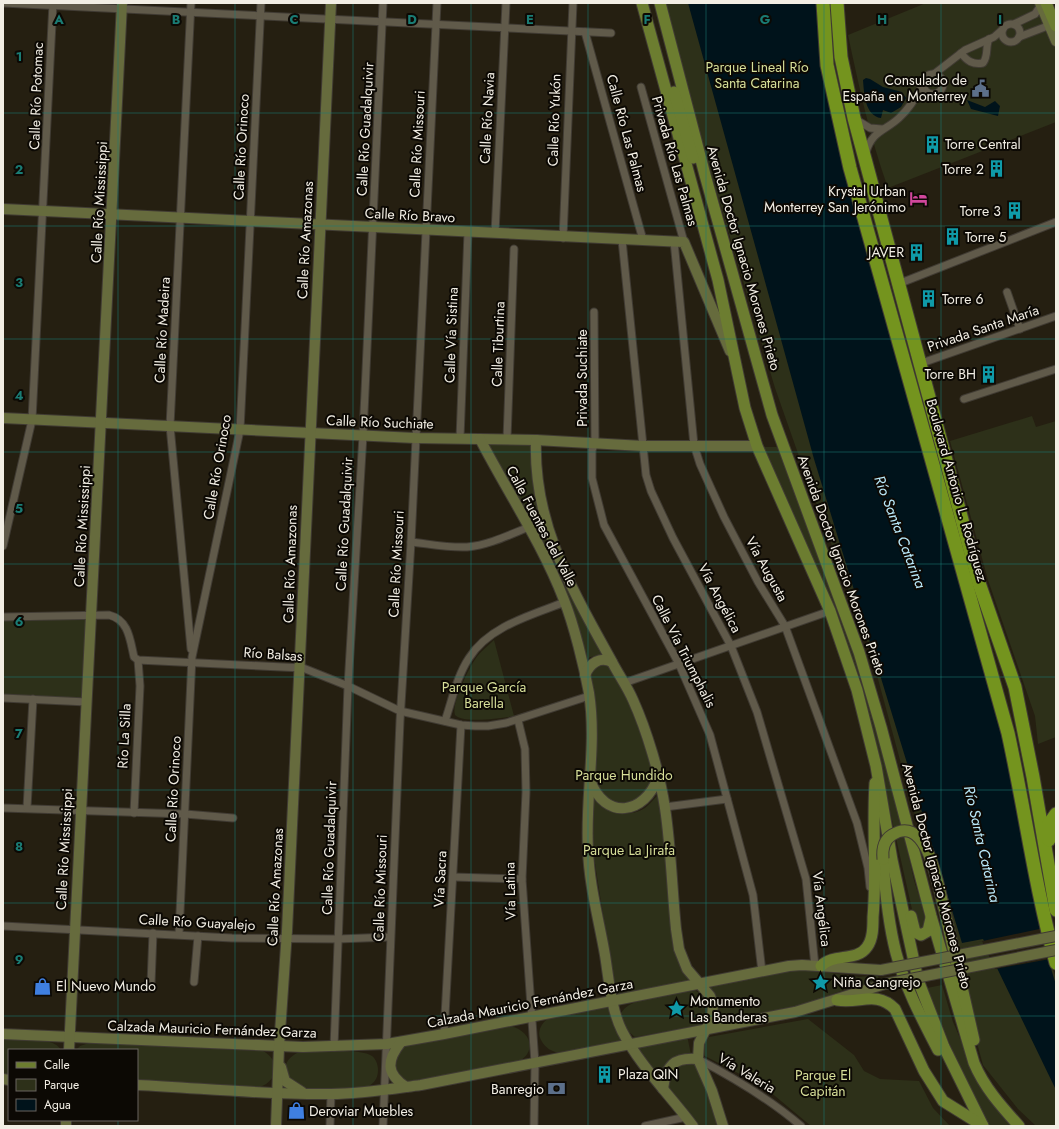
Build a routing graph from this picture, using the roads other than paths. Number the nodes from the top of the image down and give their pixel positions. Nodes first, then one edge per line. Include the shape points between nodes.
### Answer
1 (191, 3) edge
2 (261, 3) edge
3 (331, 3) edge
4 (383, 3) edge
5 (437, 3) edge
6 (506, 3) edge
7 (573, 3) edge
8 (642, 3) edge
9 (649, 3) edge
10 (660, 3) edge
11 (823, 3) edge
12 (837, 3) edge
13 (3, 4) edge
14 (53, 4) edge
15 (1042, 4) edge
16 (122, 6) edge
17 (191, 13) junction
18 (261, 17) junction
19 (330, 19) junction
20 (382, 23) junction
21 (1014, 24) junction
22 (436, 25) junction
23 (1053, 27) edge
24 (504, 28) junction
25 (1003, 29) junction
26 (571, 31) junction
27 (585, 32) junction
28 (610, 34) dead end
29 (1019, 37) junction
30 (991, 38) junction
31 (1006, 40) junction
32 (1056, 41) edge
33 (961, 53) junction
34 (950, 62) junction
35 (939, 76) junction
36 (924, 83) junction
37 (641, 87) dead end
38 (932, 93) junction
39 (916, 99) junction
40 (854, 118) junction
41 (882, 129) junction
42 (864, 156) junction
43 (705, 175) junction
44 (3, 209) edge
45 (44, 211) junction
46 (113, 215) junction
47 (181, 218) junction
48 (250, 221) junction
49 (1056, 222) edge
50 (319, 224) junction
51 (373, 227) junction
52 (426, 230) junction
53 (468, 232) junction
54 (495, 234) junction
55 (563, 238) junction
56 (622, 240) junction
57 (643, 240) junction
58 (679, 242) junction
59 (514, 249) dead end
60 (898, 284) junction
61 (1006, 292) dead end
62 (594, 312) dead end
63 (1056, 316) edge
64 (1020, 329) junction
65 (735, 363) junction
66 (919, 364) junction
67 (1056, 369) edge
68 (964, 399) dead end
69 (3, 418) edge
70 (32, 420) junction
71 (101, 423) junction
72 (170, 426) junction
73 (240, 430) junction
74 (309, 433) junction
75 (363, 435) junction
76 (415, 438) junction
77 (460, 438) junction
78 (480, 439) junction
79 (507, 439) junction
80 (536, 440) junction
81 (595, 443) junction
82 (694, 445) junction
83 (643, 446) junction
84 (757, 446) junction
85 (529, 527) junction
86 (411, 542) junction
87 (3, 546) edge
88 (570, 582) junction
89 (560, 588) junction
90 (566, 602) junction
91 (830, 611) junction
92 (91, 615) junction
93 (3, 617) edge
94 (785, 626) junction
95 (731, 646) junction
96 (136, 659) junction
97 (192, 660) junction
98 (612, 662) junction
99 (679, 664) junction
100 (299, 668) junction
101 (585, 675) junction
102 (624, 683) junction
103 (348, 686) junction
104 (589, 696) junction
105 (3, 698) edge
106 (33, 699) junction
107 (87, 702) junction
108 (400, 711) junction
109 (518, 720) junction
110 (446, 721) junction
111 (461, 725) junction
112 (876, 766) junction
113 (658, 777) junction
114 (590, 778) junction
115 (727, 799) junction
116 (1037, 801) junction
117 (665, 807) junction
118 (3, 808) edge
119 (27, 808) junction
120 (1056, 808) edge
121 (80, 811) junction
122 (134, 813) junction
123 (185, 814) junction
124 (1056, 814) edge
125 (233, 818) dead end
126 (888, 860) junction
127 (453, 877) junction
128 (522, 879) junction
129 (1051, 884) junction
130 (874, 903) junction
131 (1056, 910) edge
132 (931, 916) junction
133 (3, 926) edge
134 (74, 930) junction
135 (153, 933) junction
136 (179, 934) junction
137 (198, 936) junction
138 (1056, 936) edge
139 (390, 937) junction
140 (286, 939) junction
141 (338, 940) junction
142 (1056, 950) edge
143 (838, 958) junction
144 (1056, 963) edge
145 (818, 966) junction
146 (762, 972) junction
147 (194, 982) dead end
148 (151, 984) dead end
149 (699, 985) junction
150 (837, 1000) junction
151 (613, 1001) junction
152 (532, 1017) junction
153 (706, 1029) junction
154 (3, 1034) edge
155 (444, 1034) junction
156 (70, 1037) junction
157 (401, 1042) junction
158 (387, 1044) junction
159 (629, 1044) junction
160 (279, 1047) junction
161 (303, 1047) junction
162 (334, 1047) junction
163 (69, 1049) edge
164 (698, 1059) junction
165 (535, 1062) junction
166 (958, 1077) junction
167 (982, 1080) junction
168 (138, 1085) edge
169 (406, 1087) junction
170 (664, 1089) junction
171 (384, 1090) junction
172 (277, 1093) junction
173 (304, 1093) junction
174 (331, 1094) junction
175 (686, 1117) junction
176 (276, 1126) edge
177 (330, 1126) edge
178 (383, 1126) edge
179 (534, 1126) edge
180 (645, 1126) edge
181 (693, 1126) edge
182 (723, 1126) edge
183 (801, 1126) edge
184 (983, 1126) edge
185 (1019, 1126) edge

1 - 17 street, Calle Río Madeira
2 - 18 street, Calle Río Orinoco
3 - 19 street, Calle Río Amazonas
4 - 20 street, Calle Río Guadalquivir
5 - 22 street, Calle Río Missouri
6 - 24 street, Calle Río Navia
7 - 26 street, Calle Río Yukón
8 - 65 main road, Avenida Doctor Ignacio Morones Prieto via 718,280
9 - 43 main road via 692,156
10 - 43 main road, Avenida Doctor Ignacio Morones Prieto
11 - 144 highway, Boulevard Antonio L. Rodríguez via 827,65 850,168 1006,726 1023,800 1044,918
12 - 40 highway, Boulevard Antonio L. Rodríguez via 841,57
13 - 14 street
14 - 16 street
14 - 45 street, Calle Río Potomac
15 - 21 street via 1035,14
15 - 23 main road
16 - 17 street
16 - 46 street, Calle Río Mississippi
17 - 18 street
17 - 47 street, Calle Río Madeira
18 - 19 street
18 - 48 street, Calle Río Orinoco
19 - 20 street
19 - 50 street, Calle Río Amazonas
20 - 22 street
20 - 51 street, Calle Río Guadalquivir
21 - 25 street
21 - 29 street via 1020,30
22 - 24 street
22 - 52 street, Calle Río Missouri
23 - 29 street via 1044,27
23 - 32 street
24 - 26 street
24 - 54 street, Calle Río Navia
25 - 30 street
25 - 31 street
26 - 27 street
26 - 55 street, Calle Río Yukón
27 - 28 street
27 - 57 street, Calle Río Las Palmas
29 - 31 street via 1015,41
30 - 31 street
30 - 33 street
30 - 33 street via 983,63 977,65
33 - 34 street
34 - 35 street
34 - 35 street
35 - 36 street via 927,76
35 - 38 street via 941,89
36 - 38 street via 925,88
36 - 39 street
37 - 58 street, Privada Río Las Palmas
38 - 39 street
39 - 41 street via 900,118
40 - 41 street via 870,128
40 - 42 highway, Boulevard Antonio L. Rodríguez
41 - 42 street via 868,144
42 - 60 highway, Boulevard Antonio L. Rodríguez
43 - 132 main road, Avenida Doctor Ignacio Morones Prieto via 772,414 861,659 882,727
44 - 45 street, Calle Río Bravo
45 - 46 street, Calle Río Bravo
45 - 70 street, Calle Río Potomac
46 - 47 street, Calle Río Bravo
46 - 71 street, Calle Río Mississippi
47 - 48 street, Calle Río Bravo
47 - 72 street, Calle Río Madeira
48 - 50 street, Calle Río Bravo
48 - 73 street, Calle Río Orinoco
49 - 60 street
50 - 51 street, Calle Río Bravo
50 - 74 street, Calle Río Amazonas
51 - 52 street, Calle Río Bravo
51 - 75 street, Calle Río Guadalquivir
52 - 53 street, Calle Río Bravo
52 - 76 street, Calle Río Missouri
53 - 54 street, Calle Río Bravo
53 - 77 street, Calle Vía Sistina
54 - 55 street, Calle Río Bravo
55 - 56 street, Calle Río Bravo
56 - 57 street, Calle Río Bravo
56 - 83 street, Vía Angélica
57 - 58 street, Calle Río Bravo
58 - 65 street
58 - 82 street, Vía Augusta
59 - 79 street, Calle Tiburtina
60 - 66 highway, Boulevard Antonio L. Rodríguez
61 - 64 street
62 - 81 street, Privada Suchiate
63 - 64 street, Privada Santa María
64 - 66 street, Privada Santa María
65 - 84 main road, Avenida Doctor Ignacio Morones Prieto
66 - 116 highway, Boulevard Antonio L. Rodríguez via 979,583 1015,687
67 - 68 street
69 - 70 street, Calle Río Suchiate
70 - 71 street, Calle Río Suchiate
70 - 87 street, Calle Río Potomac
71 - 72 street, Calle Río Suchiate
71 - 92 street, Calle Río Mississippi
72 - 73 street, Calle Río Suchiate
72 - 97 street, Calle Río Madeira
73 - 74 street, Calle Río Suchiate
73 - 97 street, Calle Río Orinoco
74 - 75 street, Calle Río Suchiate
74 - 100 street, Calle Río Amazonas
75 - 76 street, Calle Río Suchiate
75 - 103 street, Calle Río Guadalquivir
76 - 77 street, Calle Río Suchiate
76 - 86 street, Calle Río Missouri
77 - 78 street, Calle Río Suchiate
78 - 79 street, Calle Río Suchiate
78 - 85 street, Calle Fuentes del Valle
79 - 80 street, Calle Río Suchiate
80 - 81 street, Calle Río Suchiate
80 - 88 street via 537,479 545,521 557,556
81 - 83 street, Calle Río Suchiate
81 - 99 street, Calle Vía Triumphalis via 592,454 592,478 604,525
82 - 83 street, Calle Río Suchiate
82 - 84 street, Calle Río Suchiate
82 - 94 street, Vía Augusta via 724,517 758,582
83 - 95 street, Vía Angélica via 646,475 660,511
84 - 91 main road, Avenida Doctor Ignacio Morones Prieto
85 - 86 street via 497,540 465,547
85 - 89 street, Calle Fuentes del Valle
86 - 108 street, Calle Río Missouri
88 - 89 street via 564,582
88 - 98 street
89 - 90 street, Calle Fuentes del Valle
90 - 101 street, Calle Fuentes del Valle
90 - 110 street via 512,623 484,640 464,668
91 - 94 street
91 - 112 main road, Avenida Doctor Ignacio Morones Prieto via 856,690
92 - 93 street
92 - 96 street, Río La Silla via 109,615 119,619 124,624
92 - 107 street, Calle Río Mississippi
94 - 95 street
94 - 130 street, Vía Augusta via 857,823
95 - 99 street
95 - 145 street, Vía Angélica via 757,712 802,860
96 - 97 street, Río Balsas
96 - 122 street, Río La Silla via 140,686
97 - 100 street, Río Balsas
97 - 123 street, Calle Río Orinoco
98 - 101 street via 604,659 594,662
98 - 102 street
99 - 102 street
99 - 115 street, Calle Vía Triumphalis via 702,715
100 - 103 street, Río Balsas
100 - 140 street, Calle Río Amazonas
101 - 104 street, Calle Fuentes del Valle
102 - 113 street via 643,724
103 - 108 street, Río Balsas
103 - 141 street, Calle Río Guadalquivir
104 - 109 street, Río Balsas
104 - 114 street, Calle Fuentes del Valle
105 - 106 street
106 - 107 street
106 - 119 street
107 - 121 street, Calle Río Mississippi
108 - 110 street, Río Balsas
108 - 139 street, Calle Río Missouri
109 - 111 street, Río Balsas via 488,726
109 - 128 street, Vía Latina via 525,749
110 - 111 street, Río Balsas
111 - 127 street, Vía Sacra
112 - 126 main road, Avenida Doctor Ignacio Morones Prieto
112 - 130 main road
113 - 114 street via 645,800 623,808 607,804 594,790
113 - 117 street
114 - 151 street, Calle Fuentes del Valle via 588,850 591,881
115 - 117 street
115 - 146 street, Calle Vía Triumphalis via 753,895
116 - 120 highway via 1045,808
116 - 129 highway, Boulevard Antonio L. Rodríguez
117 - 149 street via 679,949 687,969
118 - 119 street
119 - 121 street
121 - 122 street
121 - 134 street, Calle Río Mississippi
122 - 123 street
123 - 125 street
123 - 136 street, Calle Río Orinoco
124 - 129 highway via 1049,824
126 - 132 main road via 917,934 928,932
126 - 143 main road via 880,870 879,935 875,948 861,958
126 - 166 main road, Avenida Doctor Ignacio Morones Prieto via 918,980
126 - 166 main road via 886,897 902,973 945,1062
126 - 167 main road, bridge via 883,846 891,835 903,831 917,835 928,851 955,950
127 - 128 street
127 - 155 street, Vía Sacra
128 - 152 street, Vía Latina
129 - 131 highway, Boulevard Antonio L. Rodríguez
130 - 143 main road via 871,937 867,947 860,953
132 - 167 main road, Avenida Doctor Ignacio Morones Prieto via 974,1063
133 - 134 street, Calle Río Guayalejo
134 - 135 street, Calle Río Guayalejo
134 - 156 street, Calle Río Mississippi
135 - 136 street, Calle Río Guayalejo
135 - 148 street
136 - 137 street, Calle Río Guayalejo
137 - 140 street, Calle Río Guayalejo
137 - 147 street
138 - 145 street, Calzada Mauricio Fernández Garza, bridge via 881,970
139 - 141 street, Calle Río Guayalejo
139 - 158 street, Calle Río Missouri
140 - 141 street, Calle Río Guayalejo
140 - 160 street, Calle Río Amazonas
141 - 162 street, Calle Río Guadalquivir
142 - 150 street, bridge via 885,984
143 - 145 main road
145 - 146 street, Calzada Mauricio Fernández Garza via 795,965
146 - 149 street, Calzada Mauricio Fernández Garza
149 - 151 street, Calzada Mauricio Fernández Garza
149 - 153 street via 710,996 713,1004 712,1017
150 - 153 street via 795,1012
150 - 184 main road via 873,998 887,1001 894,1009 924,1072 943,1102
151 - 152 street, Calzada Mauricio Fernández Garza
151 - 159 street, Calle Fuentes del Valle via 620,1026
152 - 155 street, Calzada Mauricio Fernández Garza
152 - 165 street, Vía Latina
153 - 159 street
153 - 164 street via 699,1043
154 - 156 street, Calzada Mauricio Fernández Garza
155 - 157 street, Calzada Mauricio Fernández Garza
156 - 160 street, Calzada Mauricio Fernández Garza
156 - 163 street, Calle Río Mississippi
157 - 158 street, Calzada Mauricio Fernández Garza
157 - 169 street via 392,1054 391,1070 396,1080
158 - 162 street, Calzada Mauricio Fernández Garza
158 - 171 street, Calle Río Missouri
159 - 165 street
159 - 170 street, Calle Fuentes del Valle
160 - 161 street, Calzada Mauricio Fernández Garza
160 - 172 street, Calle Río Amazonas
161 - 162 street, Calzada Mauricio Fernández Garza
161 - 173 street via 288,1051 281,1061 281,1067 285,1081
164 - 170 street via 679,1060 672,1064 667,1071
164 - 182 street
164 - 183 street, Vía Valeria via 758,1094
165 - 169 street
165 - 179 street, Vía Latina
166 - 184 main road, Avenida Doctor Ignacio Morones Prieto
167 - 185 main road, Avenida Doctor Ignacio Morones Prieto
168 - 172 street
169 - 171 street
170 - 175 street, Calle Fuentes del Valle
171 - 174 street
171 - 178 street, Calle Río Missouri
172 - 173 street
172 - 176 street, Calle Río Amazonas
173 - 174 street
174 - 177 street
175 - 180 street
175 - 181 street, Calle Fuentes del Valle

